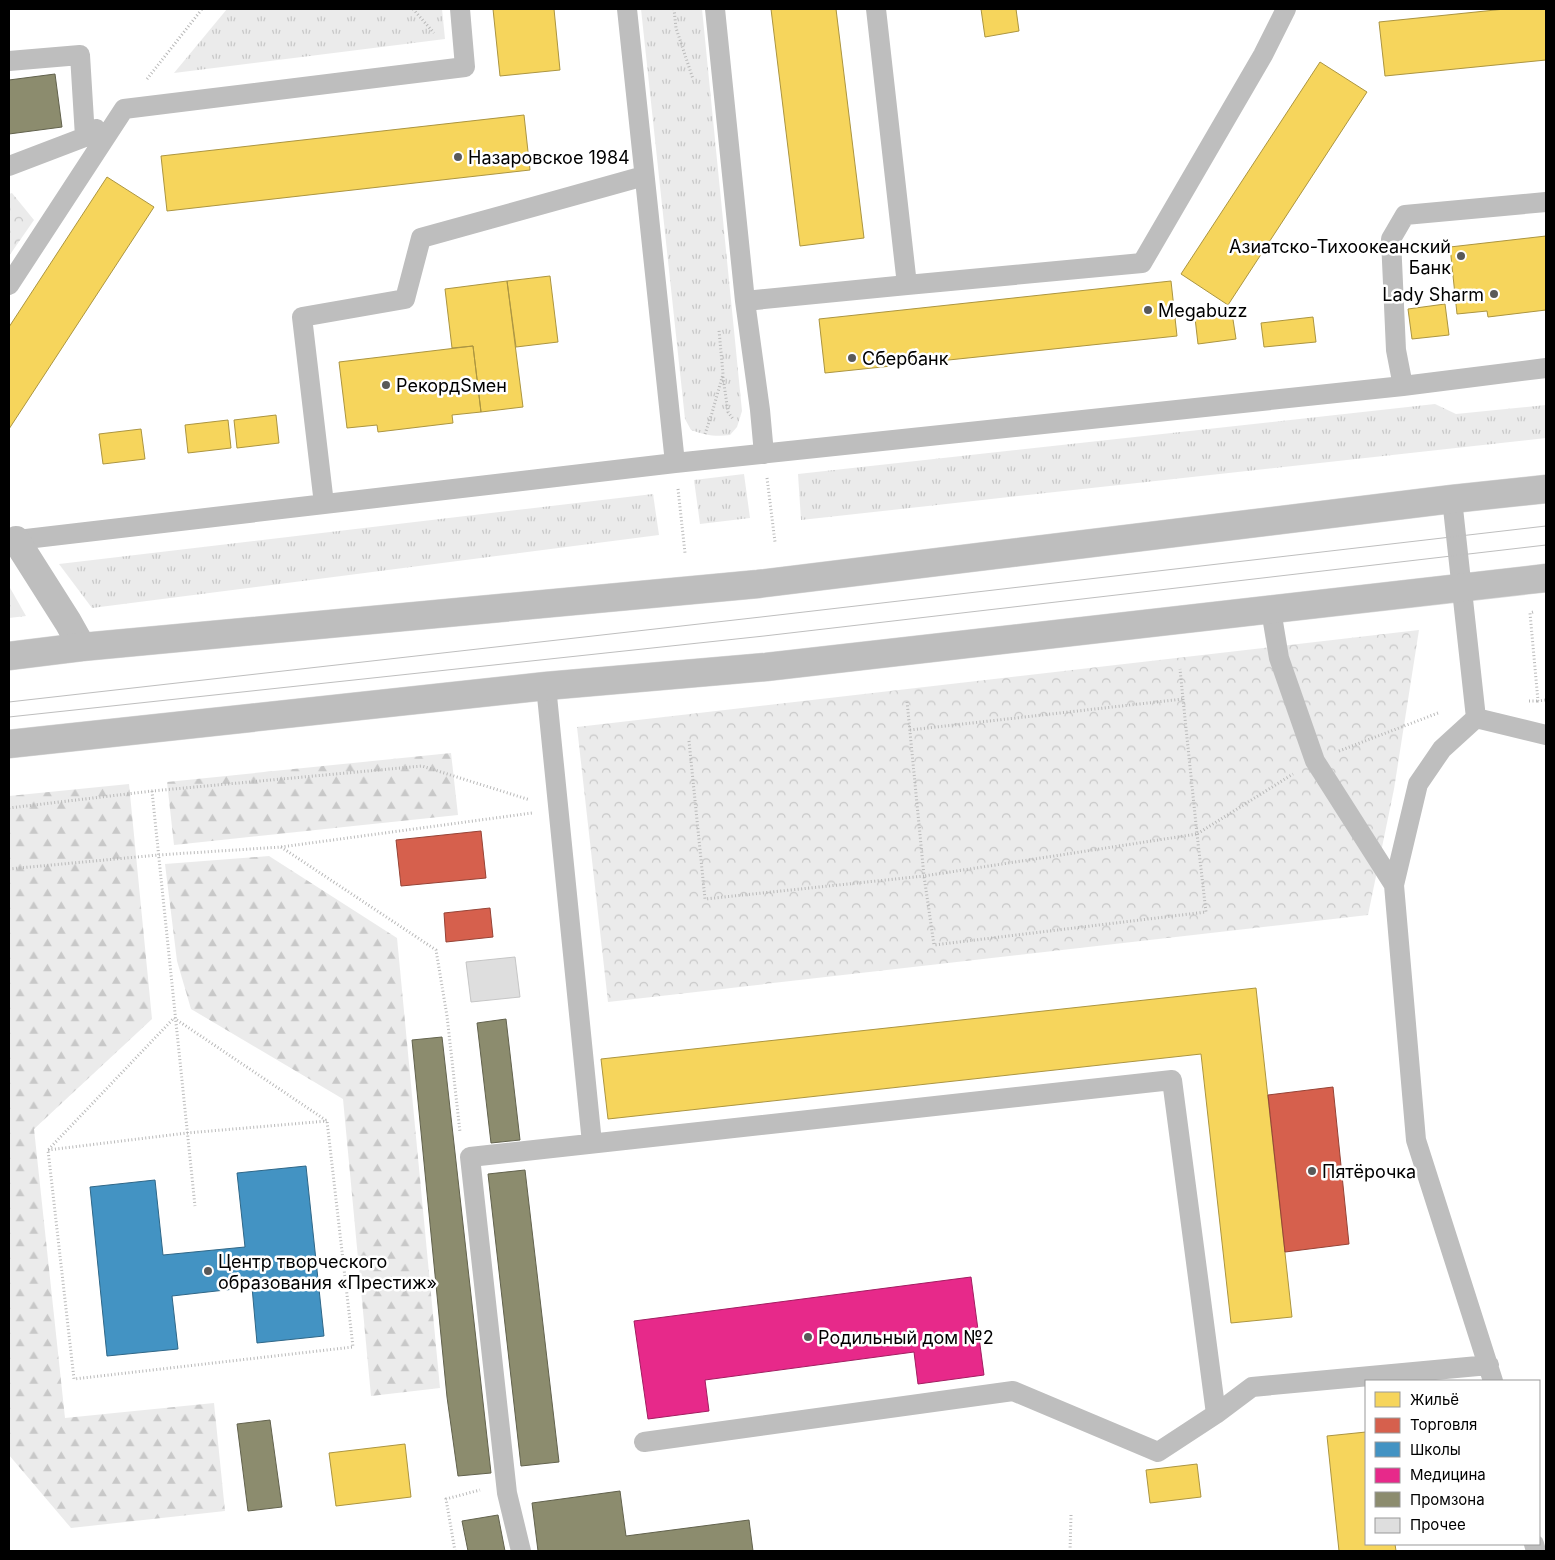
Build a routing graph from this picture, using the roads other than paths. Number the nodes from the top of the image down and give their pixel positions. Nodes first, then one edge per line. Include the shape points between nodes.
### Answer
1 (460, 9) edge
2 (627, 9) edge
3 (715, 9) edge
4 (876, 9) edge
5 (1286, 9) edge
6 (9, 61) edge
7 (124, 109) junction
8 (85, 137) junction
9 (9, 166) edge
10 (644, 176) junction
11 (1546, 202) edge
12 (9, 285) edge
13 (907, 285) junction
14 (745, 301) junction
15 (1546, 368) edge
16 (1403, 386) junction
17 (764, 454) junction
18 (674, 463) junction
19 (1546, 489) edge
20 (1452, 499) junction
21 (324, 504) junction
22 (13, 540) edge
23 (1546, 578) edge
24 (1462, 587) junction
25 (1271, 610) junction
26 (82, 647) junction
27 (9, 656) edge
28 (546, 686) junction
29 (1475, 708) junction
30 (1546, 735) edge
31 (9, 744) edge
32 (1394, 885) junction
33 (592, 1143) junction
34 (1491, 1373) edge
35 (1365, 1380) edge
36 (1372, 1380) edge
37 (1216, 1414) junction
38 (644, 1442) dead end
39 (520, 1551) edge

1 - 7 lane via 465,67
2 - 10 lane
3 - 14 lane
4 - 13 lane
5 - 13 lane via 1263,55 1142,263
6 - 8 lane via 80,55
7 - 8 lane
7 - 12 lane
8 - 9 lane
10 - 18 lane
10 - 21 lane via 421,238 405,299 302,317
11 - 16 lane via 1405,215 1390,239 1396,350
13 - 14 lane
14 - 17 lane
15 - 16 lane
16 - 17 lane
17 - 18 lane
18 - 21 lane
19 - 20 main road
20 - 24 lane
20 - 26 main road via 758,584
21 - 22 lane
22 - 26 main road
23 - 24 main road
24 - 25 main road
24 - 29 lane
25 - 28 main road via 766,667
25 - 32 lane via 1279,658 1314,761
26 - 27 main road
28 - 31 main road
28 - 33 lane
29 - 30 lane
29 - 32 lane via 1418,784
32 - 34 lane via 1416,1140
33 - 37 lane via 1172,1080
33 - 39 lane via 470,1157 507,1493
34 - 36 lane
35 - 37 lane via 1252,1387
37 - 38 lane via 1158,1452 1012,1392

